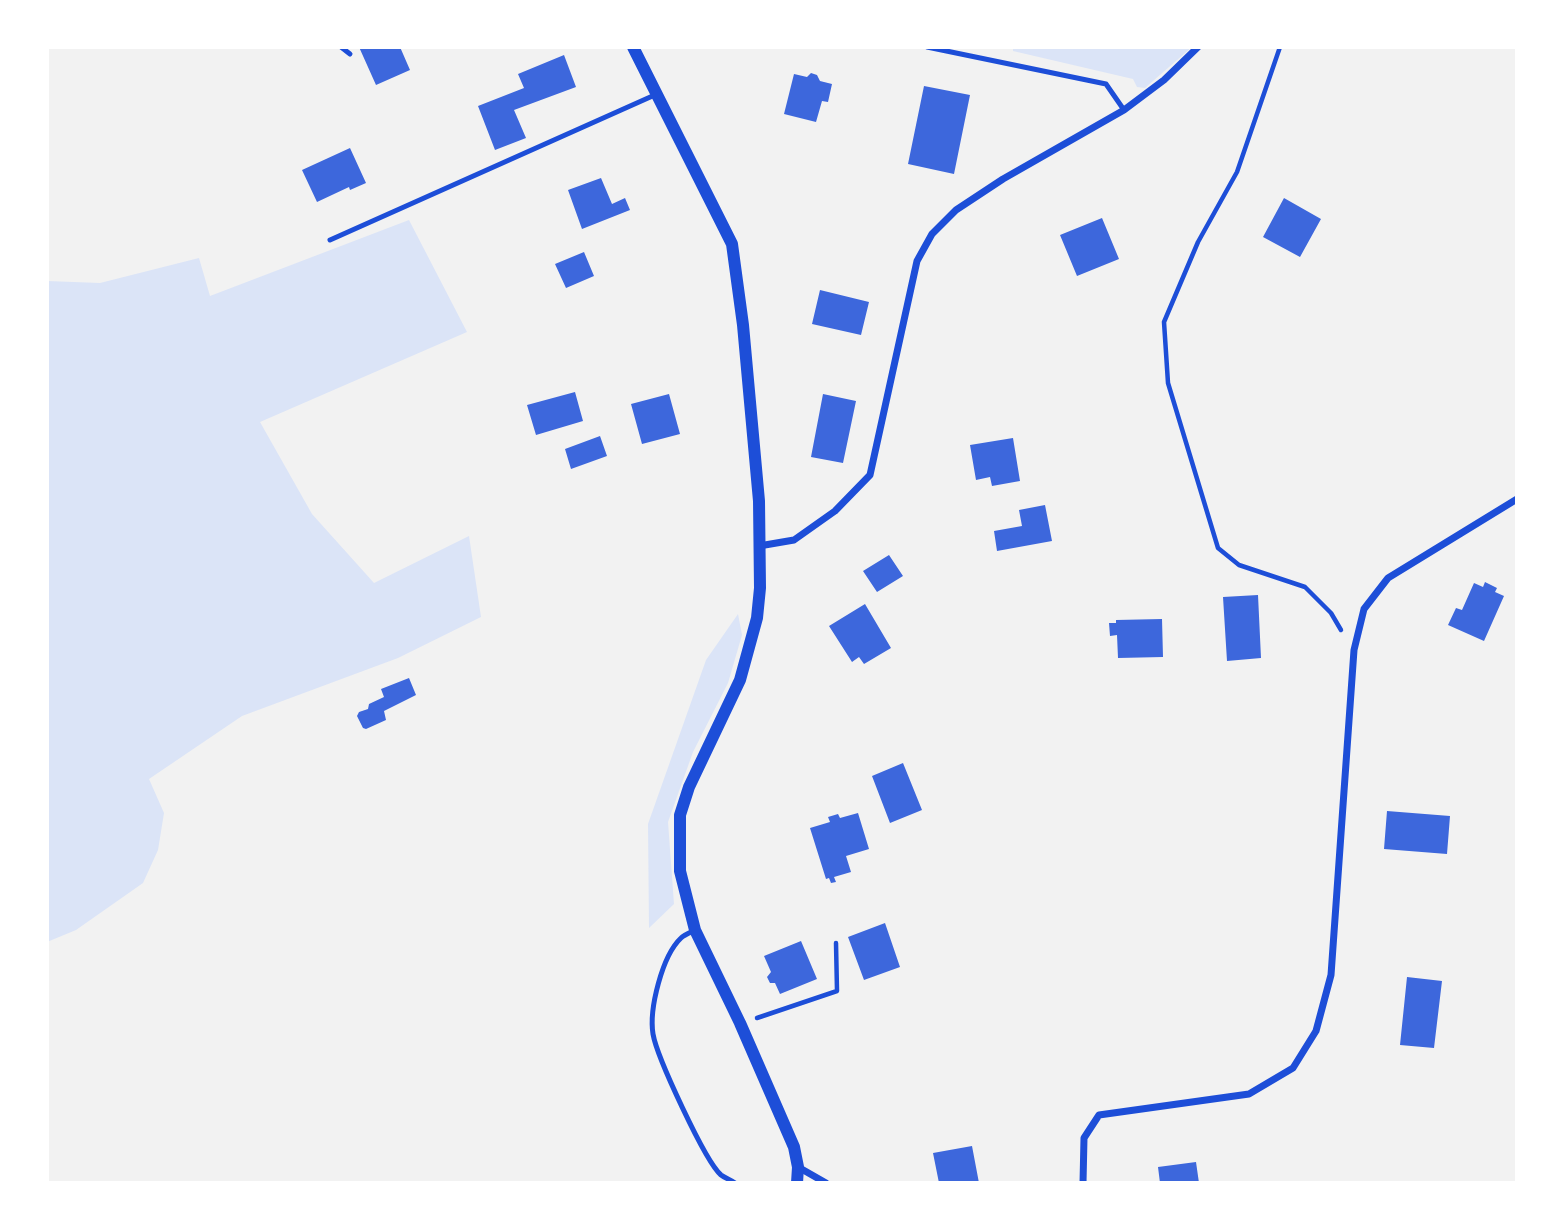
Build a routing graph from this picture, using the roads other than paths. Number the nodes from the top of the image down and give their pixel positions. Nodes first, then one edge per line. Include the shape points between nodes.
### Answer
1 (341, 47) edge
2 (633, 47) edge
3 (928, 47) edge
4 (1198, 47) edge
5 (350, 54) dead end
6 (657, 94) junction
7 (1124, 110) junction
8 (330, 240) dead end
9 (1517, 499) edge
10 (758, 546) junction
11 (695, 930) junction
12 (798, 1167) junction
13 (736, 1183) edge
14 (797, 1183) edge
15 (827, 1183) edge
16 (1083, 1183) edge

1 - 5 lane
2 - 6 street
3 - 7 lane via 1106,84
4 - 7 street
6 - 8 lane
6 - 10 street via 732,244 743,325
7 - 10 street via 1003,179 956,210 932,234 917,261 870,475 835,511 794,540
9 - 16 street via 1388,578 1364,609 1354,650 1331,975 1316,1031 1293,1068 1249,1094 1099,1115 1084,1138
10 - 11 street via 757,618 742,671 680,815 680,871
11 - 12 street via 794,1147
11 - 13 lane via 681,937 669,956 652,1014 653,1037 708,1157 721,1175
12 - 14 street
12 - 15 street

